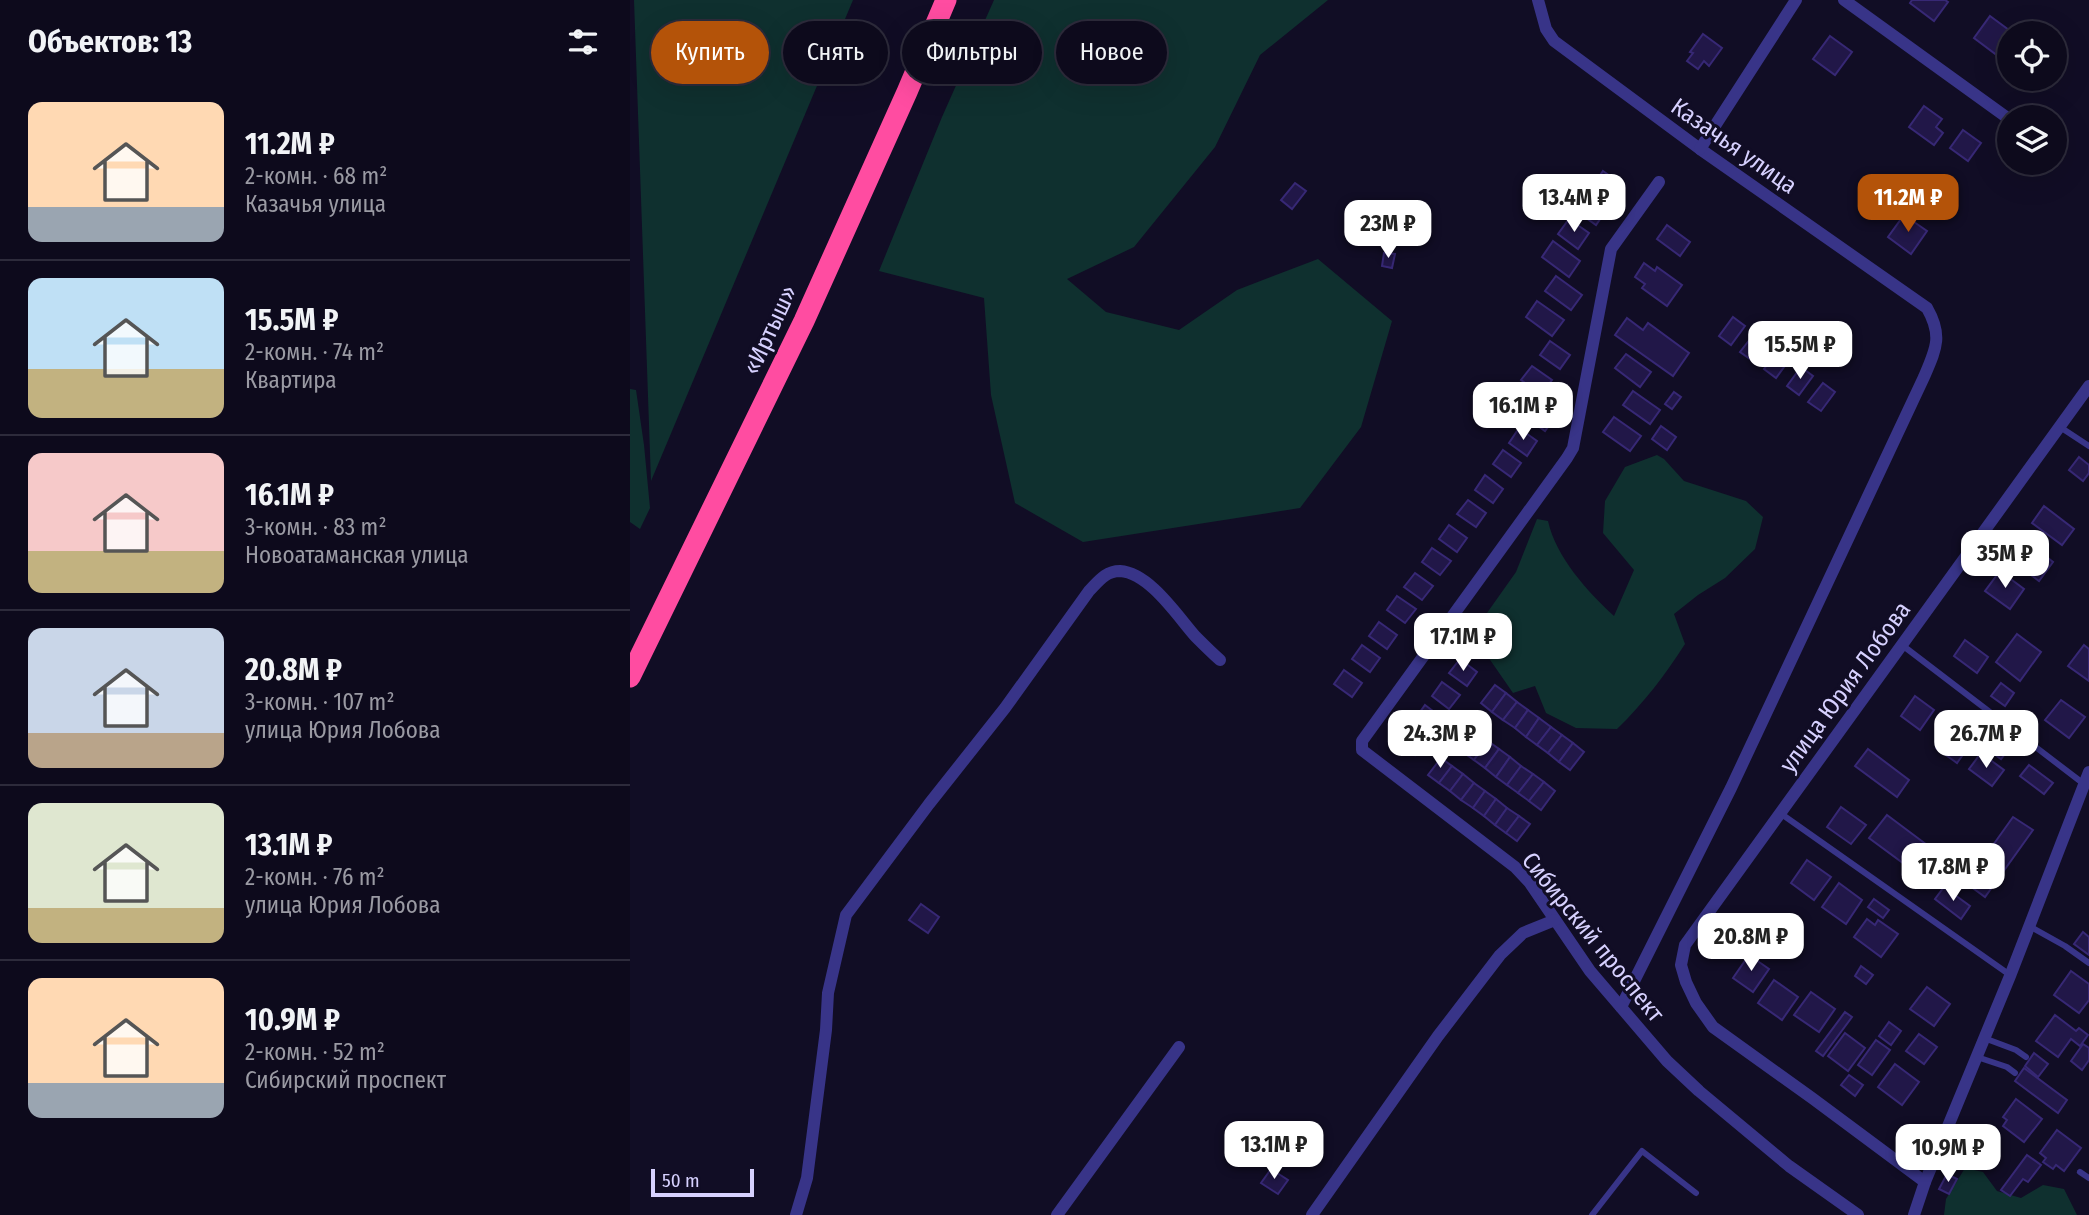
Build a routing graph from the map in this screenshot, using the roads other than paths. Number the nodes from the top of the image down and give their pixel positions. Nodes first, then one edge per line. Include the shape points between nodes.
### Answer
1 (946, 0) edge
2 (1538, 0) edge
3 (1796, 0) edge
4 (1844, 0) edge
5 (1997, 110) edge
6 (1700, 149) junction
7 (1659, 182) dead end
8 (2089, 386) edge
9 (2060, 426) junction
10 (2089, 446) edge
11 (1902, 645) junction
12 (1220, 660) dead end
13 (630, 677) edge
14 (2086, 778) edge
15 (1780, 813) junction
16 (1556, 920) junction
17 (2029, 926) junction
18 (2089, 962) edge
19 (2010, 976) junction
20 (1621, 1007) junction
21 (1984, 1038) junction
22 (1180, 1047) dead end
23 (1977, 1057) junction
24 (2026, 1057) dead end
25 (2015, 1073) dead end
26 (2080, 1172) dead end
27 (2089, 1178) edge
28 (1926, 1182) junction
29 (1696, 1193) dead end
30 (796, 1215) edge
31 (1056, 1215) edge
32 (1312, 1215) edge
33 (1592, 1215) edge
34 (1858, 1215) edge
35 (1914, 1215) edge

1 - 13 highway, «Иртыш» via 804,321
2 - 6 street, Казачья улица via 1554,41
3 - 6 street
4 - 5 street
6 - 20 street, Казачья улица via 1927,308 1938,337 1929,365 1731,788
7 - 16 street, Сибирский проспект via 1611,249 1573,448 1362,741 1362,750 1371,759 1515,867
8 - 9 street, улица Юрия Лобова
9 - 10 lane
9 - 11 street, улица Юрия Лобова
11 - 14 lane
11 - 15 street, улица Юрия Лобова
12 - 30 street via 1141,578 1120,571 1105,575 1089,591 846,915 828,993 807,1178
14 - 17 street
15 - 19 lane
15 - 28 street, улица Юрия Лобова via 1685,944 1681,965 1686,982 1713,1027
16 - 20 street, Сибирский проспект
16 - 32 street via 1523,933 1500,955
17 - 18 lane
17 - 19 street
19 - 21 street
20 - 34 street, Сибирский проспект via 1699,1091 1798,1174
21 - 23 street
21 - 24 lane
22 - 31 street
23 - 25 lane
23 - 28 street
26 - 27 lane
28 - 35 street
29 - 33 lane via 1642,1151

